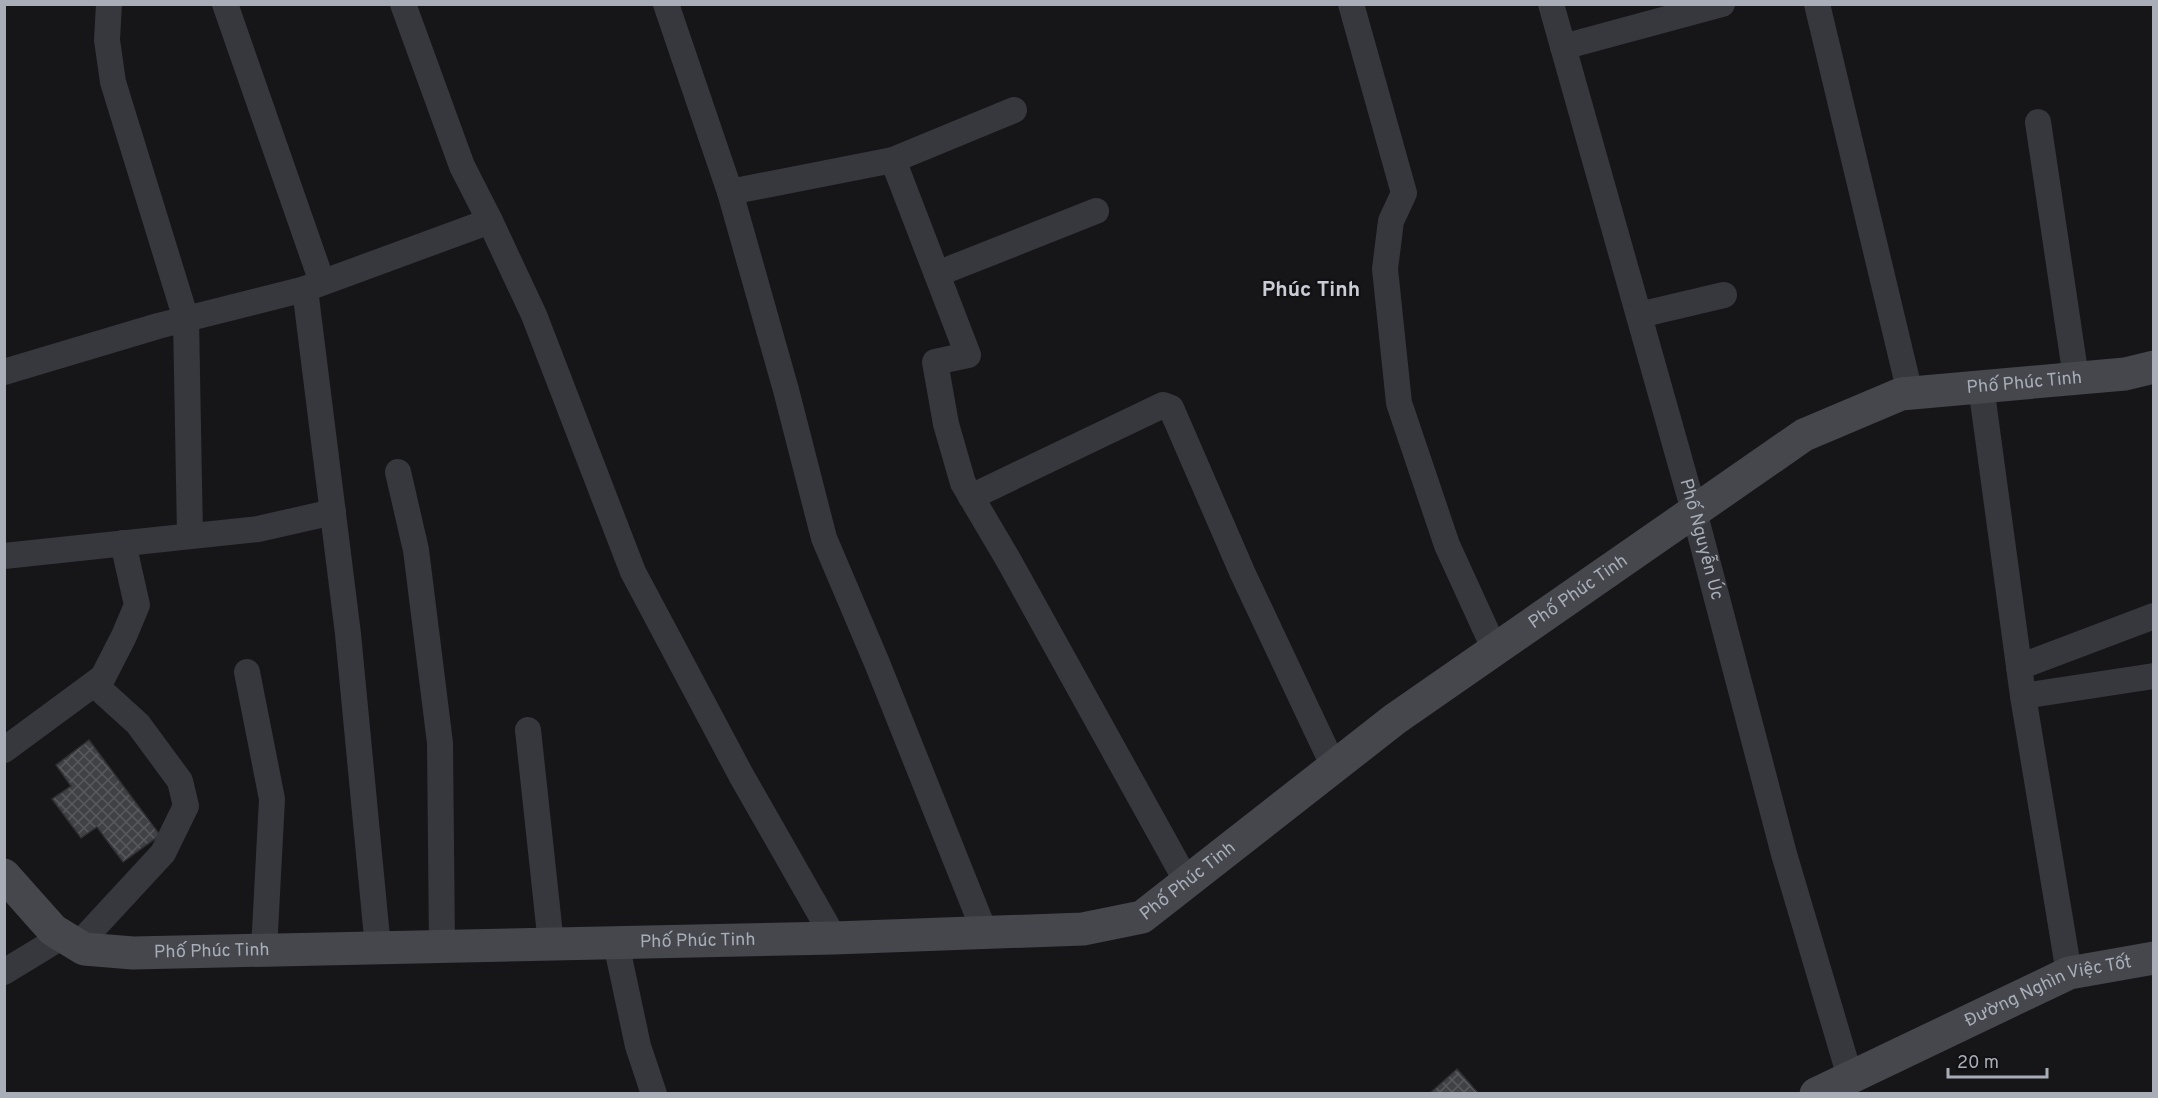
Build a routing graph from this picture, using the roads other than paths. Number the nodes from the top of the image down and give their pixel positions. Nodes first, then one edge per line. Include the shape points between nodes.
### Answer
1 (109, 4) edge
2 (225, 4) edge
3 (403, 4) edge
4 (666, 4) edge
5 (1351, 4) edge
6 (1551, 4) edge
7 (1817, 4) edge
8 (1718, 5) edge
9 (1563, 48) junction
10 (1014, 110) dead end
11 (2038, 122) dead end
12 (893, 160) junction
13 (730, 192) junction
14 (1096, 211) dead end
15 (490, 220) junction
16 (937, 274) junction
17 (313, 286) junction
18 (1724, 295) dead end
19 (1639, 315) junction
20 (186, 319) junction
21 (2154, 368) edge
22 (4, 372) edge
23 (2076, 378) junction
24 (1981, 387) junction
25 (1910, 393) junction
26 (398, 472) dead end
27 (971, 497) junction
28 (1694, 511) junction
29 (333, 512) junction
30 (190, 535) junction
31 (123, 543) junction
32 (4, 556) edge
33 (2154, 616) edge
34 (1495, 650) junction
35 (2019, 667) junction
36 (247, 672) dead end
37 (2154, 676) edge
38 (94, 684) junction
39 (2023, 696) junction
40 (528, 730) dead end
41 (4, 750) edge
42 (1334, 767) junction
43 (4, 875) edge
44 (1187, 882) junction
45 (985, 933) junction
46 (834, 938) junction
47 (70, 941) junction
48 (616, 943) junction
49 (551, 944) junction
50 (442, 947) junction
51 (378, 948) junction
52 (264, 950) junction
53 (2154, 958) edge
54 (4, 972) edge
55 (2069, 973) junction
56 (1850, 1077) junction
57 (654, 1094) edge
58 (1816, 1094) edge

1 - 20 street via 107,40 113,82
2 - 17 street
3 - 15 street via 462,166
4 - 13 street
5 - 34 street via 1404,193 1391,221 1385,269 1399,403 1447,545
6 - 9 street, Phố Nguyễn Úc
7 - 25 street
8 - 9 street
9 - 19 street, Phố Nguyễn Úc
10 - 12 street
11 - 23 street
12 - 13 street
12 - 16 street
13 - 45 street via 824,538
14 - 16 street
15 - 17 street
15 - 46 street via 534,315 633,573
16 - 27 street via 968,355 935,362 946,424 963,483
17 - 20 street
17 - 29 street
18 - 19 street
19 - 28 street, Phố Nguyễn Úc
20 - 22 street
20 - 30 street
21 - 23 street, Phố Phúc Tinh
23 - 24 street, Phố Phúc Tinh
24 - 25 street, Phố Phúc Tinh
24 - 35 street
25 - 28 street, Phố Phúc Tinh via 1804,435
26 - 50 street via 416,550 440,743
27 - 42 street via 1163,405 1171,408 1243,574
27 - 44 street
28 - 34 street, Phố Phúc Tinh
28 - 56 street, Phố Nguyễn Úc via 1784,854
29 - 30 street via 258,529
29 - 51 street
30 - 31 street
31 - 32 street
31 - 38 street via 137,605 103,676
33 - 35 street
34 - 42 street, Phố Phúc Tinh
35 - 39 street
36 - 52 street via 272,799
37 - 39 street
38 - 41 street
38 - 47 street via 138,724 180,781 186,806 163,853
39 - 55 street
40 - 49 street
42 - 44 street, Phố Phúc Tinh
43 - 47 street via 53,930
44 - 45 street, Phố Phúc Tinh via 1142,917 1083,929
45 - 46 street, Phố Phúc Tinh
46 - 48 street, Phố Phúc Tinh
47 - 52 street, Phố Phúc Tinh via 84,949 134,953
47 - 54 street
48 - 49 street, Phố Phúc Tinh
48 - 57 street via 638,1046
49 - 50 street, Phố Phúc Tinh
50 - 51 street, Phố Phúc Tinh
51 - 52 street, Phố Phúc Tinh
53 - 55 street, Đường Nghìn Việc Tốt
55 - 56 street, Đường Nghìn Việc Tốt
56 - 58 street, Đường Nghìn Việc Tốt

